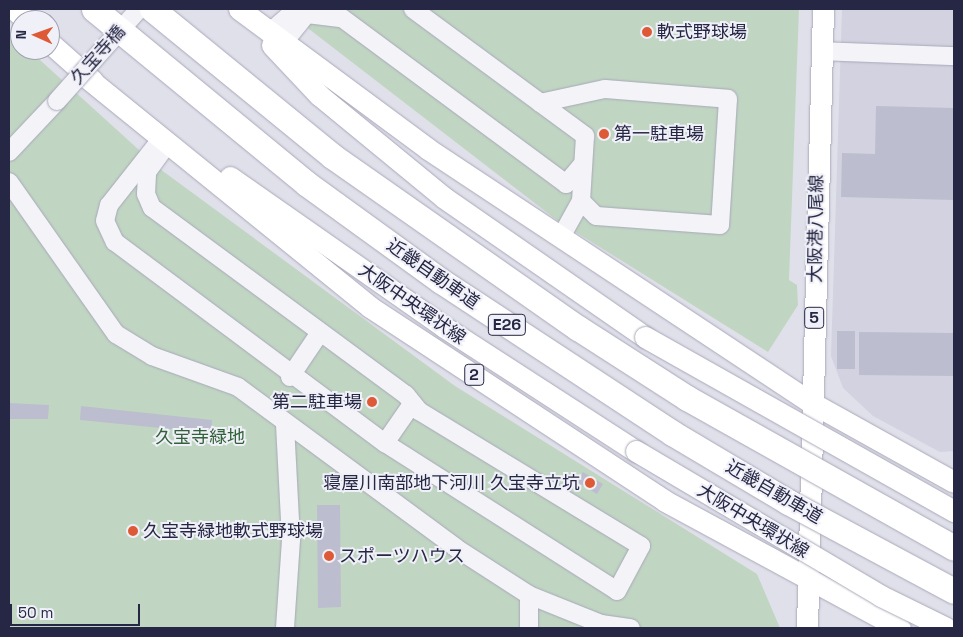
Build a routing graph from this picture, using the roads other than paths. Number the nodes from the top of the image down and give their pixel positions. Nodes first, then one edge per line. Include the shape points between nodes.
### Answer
1 (94, 9) edge
2 (140, 9) edge
3 (152, 9) edge
4 (238, 9) edge
5 (296, 9) edge
6 (413, 9) edge
7 (823, 9) edge
8 (277, 37) junction
9 (821, 51) junction
10 (60, 53) edge
11 (954, 56) edge
12 (80, 72) junction
13 (540, 103) junction
14 (165, 141) junction
15 (9, 152) edge
16 (583, 164) junction
17 (9, 182) edge
18 (581, 201) junction
19 (561, 237) junction
20 (319, 334) junction
21 (290, 377) junction
22 (412, 404) junction
23 (812, 404) junction
24 (285, 423) junction
25 (385, 443) junction
26 (954, 482) edge
27 (954, 511) edge
28 (954, 548) edge
29 (807, 581) junction
30 (954, 591) edge
31 (529, 595) junction
32 (285, 628) edge
33 (529, 628) edge
34 (632, 628) edge
35 (807, 628) edge
36 (900, 628) edge
37 (946, 628) edge

1 - 30 highway, 近畿自動車道 / E26, bridge via 307,184 441,281 681,438
2 - 15 street, 久宝寺橋, bridge
3 - 28 highway, 近畿自動車道 / E26, bridge via 332,156 578,328 696,403
4 - 8 main road
4 - 27 main road, bridge via 319,95 443,197 645,337
5 - 8 street
6 - 13 street
7 - 9 main road, 大阪港八尾線 / 5
8 - 16 street via 307,14 342,18 566,184
8 - 19 main road via 428,149
9 - 11 street
9 - 23 main road, 大阪港八尾線 / 5
10 - 12 main road, 大阪中央環状線 / 2
12 - 14 main road, 2
12 - 37 main road, 大阪中央環状線 / 2, bridge via 444,327 636,451 881,596
13 - 16 street via 584,136
13 - 18 street via 605,89 728,99 720,225 596,216
14 - 20 street via 147,172 145,186 152,208
14 - 21 street via 108,205 104,221 110,236
14 - 29 main road, 2 via 370,306 665,502
16 - 18 street
17 - 24 street via 116,334 152,356 238,388
18 - 19 street
19 - 23 main road
20 - 21 street
20 - 22 street
21 - 25 street
22 - 25 street
22 - 25 street via 641,546 617,591
23 - 26 main road
23 - 29 main road, 大阪港八尾線 / 5
24 - 31 street via 456,548
24 - 32 street via 291,539
29 - 35 main road, 大阪港八尾線 / 5
29 - 36 main road, 2
31 - 33 street
31 - 34 street via 601,624

